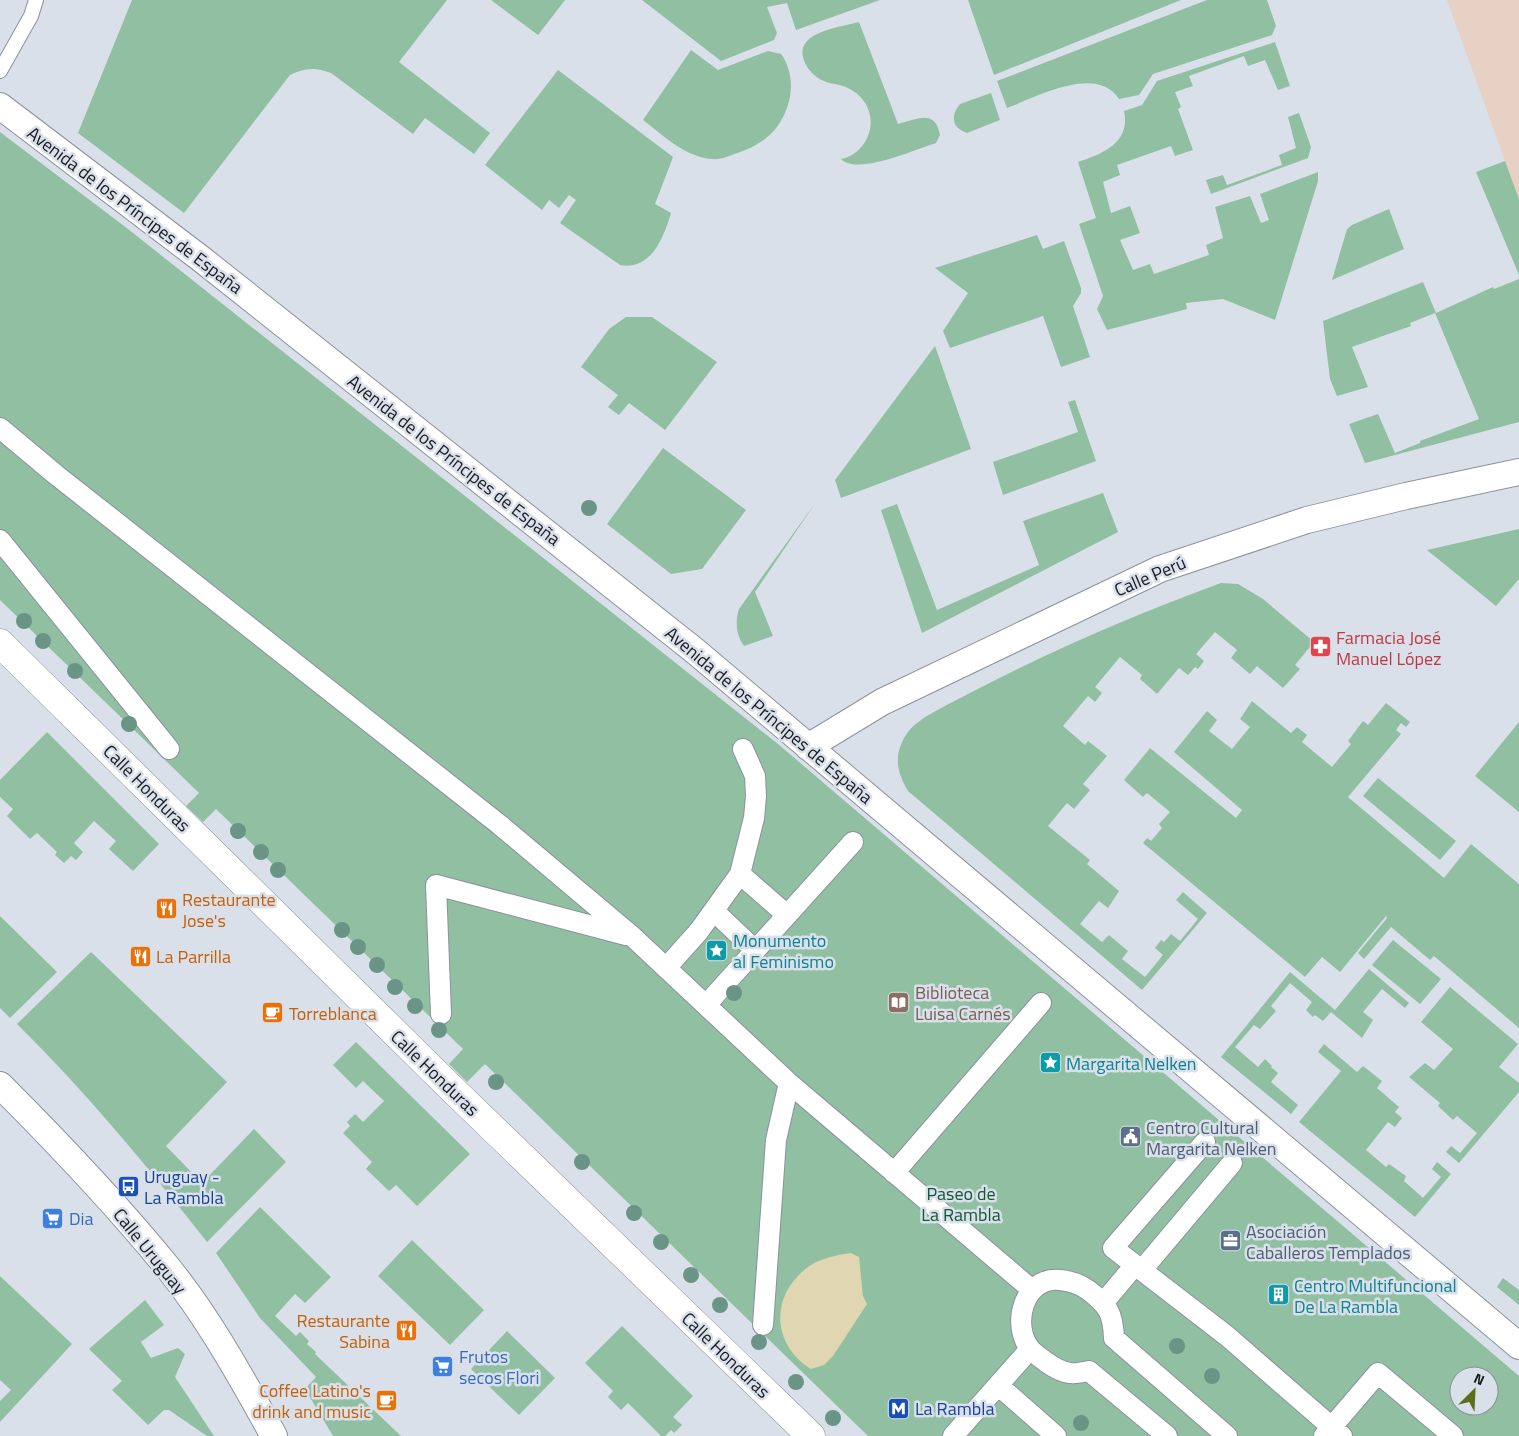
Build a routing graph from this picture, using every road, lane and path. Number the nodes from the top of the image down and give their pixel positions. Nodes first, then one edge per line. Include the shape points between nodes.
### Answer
1 (36, 0) edge
2 (0, 71) edge
3 (0, 106) edge
4 (0, 428) edge
5 (1519, 472) edge
6 (0, 540) edge
7 (0, 643) edge
8 (808, 747) junction
9 (169, 749) dead end
10 (743, 749) dead end
11 (853, 842) dead end
12 (740, 874) junction
13 (715, 912) junction
14 (787, 915) junction
15 (633, 937) junction
16 (755, 950) junction
17 (666, 968) junction
18 (1041, 1003) dead end
19 (706, 1005) junction
20 (441, 1014) dead end
21 (789, 1083) junction
22 (0, 1085) edge
23 (1205, 1142) dead end
24 (1232, 1164) dead end
25 (894, 1173) junction
26 (1139, 1268) junction
27 (1031, 1289) junction
28 (1104, 1302) junction
29 (763, 1325) dead end
30 (1519, 1346) edge
31 (1030, 1349) junction
32 (999, 1386) junction
33 (1333, 1433) edge
34 (274, 1436) edge
35 (811, 1436) edge
36 (953, 1436) edge
37 (1056, 1436) edge
38 (1167, 1436) edge
39 (1227, 1436) edge
40 (1453, 1436) edge

1 - 2 lane via 31,16
3 - 8 street, Avenida de los Príncipes de España via 232,283 695,651
4 - 15 street via 500,825
5 - 8 street, Calle Perú via 1307,520 1160,569 882,702
6 - 9 street
7 - 35 street, Calle Honduras via 448,1085
8 - 30 street, Avenida de los Príncipes de España
10 - 12 street via 755,776 756,796
11 - 14 street
12 - 13 street
12 - 14 street
13 - 16 street
13 - 17 street
14 - 16 street
15 - 17 street
15 - 20 street via 436,885
16 - 19 street
17 - 19 street
18 - 25 street
19 - 21 street
21 - 25 street
21 - 29 street via 776,1140
22 - 34 street, Calle Uruguay via 63,1149 170,1270 233,1362
23 - 26 street via 1113,1248
24 - 26 street
25 - 27 street
26 - 28 street
26 - 33 street via 1227,1336
27 - 28 street via 1056,1279 1069,1281 1084,1287
27 - 31 street via 1022,1315
28 - 39 street via 1113,1320 1114,1338
31 - 32 street
31 - 38 street via 1055,1368 1070,1373 1089,1371
32 - 36 street
32 - 37 street
33 - 40 street via 1378,1373

